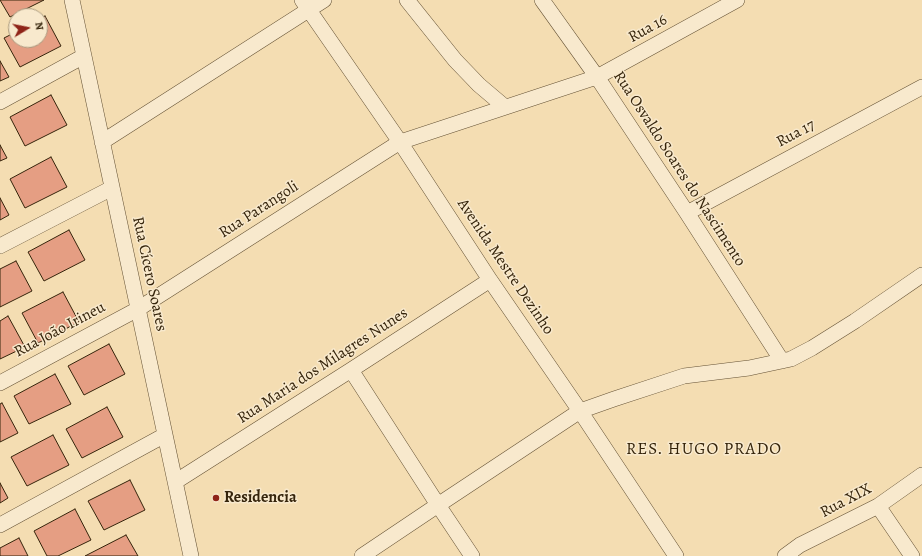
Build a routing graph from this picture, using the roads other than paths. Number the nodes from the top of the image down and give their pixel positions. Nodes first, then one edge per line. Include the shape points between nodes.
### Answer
1 (72, 0) edge
2 (324, 0) edge
3 (407, 0) edge
4 (542, 0) edge
5 (737, 0) edge
6 (305, 5) edge
7 (84, 56) junction
8 (597, 77) junction
9 (922, 87) edge
10 (0, 102) edge
11 (505, 108) junction
12 (102, 142) junction
13 (400, 142) junction
14 (112, 188) junction
15 (688, 213) junction
16 (0, 246) edge
17 (922, 275) edge
18 (490, 280) junction
19 (138, 309) junction
20 (782, 361) junction
21 (351, 370) junction
22 (0, 383) edge
23 (580, 411) junction
24 (165, 435) junction
25 (922, 475) edge
26 (175, 482) junction
27 (438, 505) junction
28 (878, 506) junction
29 (0, 526) edge
30 (191, 556) edge
31 (362, 556) edge
32 (472, 556) edge
33 (676, 556) edge
34 (785, 556) edge
35 (912, 556) edge

1 - 7 street, Rua Cícero Soares
2 - 6 street
3 - 11 street via 455,60
4 - 8 street, Rua Osvaldo Soares do Nascimento
5 - 8 street, Rua 16
6 - 12 street
6 - 13 street, Avenida Mestre Dezinho
7 - 10 street
7 - 12 street, Rua Cícero Soares
8 - 11 street, Rua 16
8 - 15 street, Rua Osvaldo Soares do Nascimento
9 - 15 street, Rua 17
11 - 13 street, Rua Parangoli
12 - 14 street, Rua Cícero Soares
13 - 18 street, Avenida Mestre Dezinho
13 - 19 street, Rua Parangoli
14 - 16 street
14 - 19 street, Rua Cícero Soares
15 - 20 street, Rua Osvaldo Soares do Nascimento
17 - 20 street via 812,348
18 - 21 street, Rua Maria dos Milagres Nunes
18 - 23 street, Avenida Mestre Dezinho
19 - 22 street, Rua João Irineu
19 - 24 street, Rua Cícero Soares
20 - 23 street via 684,376
21 - 26 street, Rua Maria dos Milagres Nunes
21 - 27 street
23 - 27 street
23 - 33 street, Avenida Mestre Dezinho
24 - 26 street, Rua Cícero Soares
24 - 29 street
25 - 28 street, Rua XIX
26 - 30 street, Rua Cícero Soares
27 - 31 street
27 - 32 street
28 - 34 street, Rua XIX via 800,545
28 - 35 street

